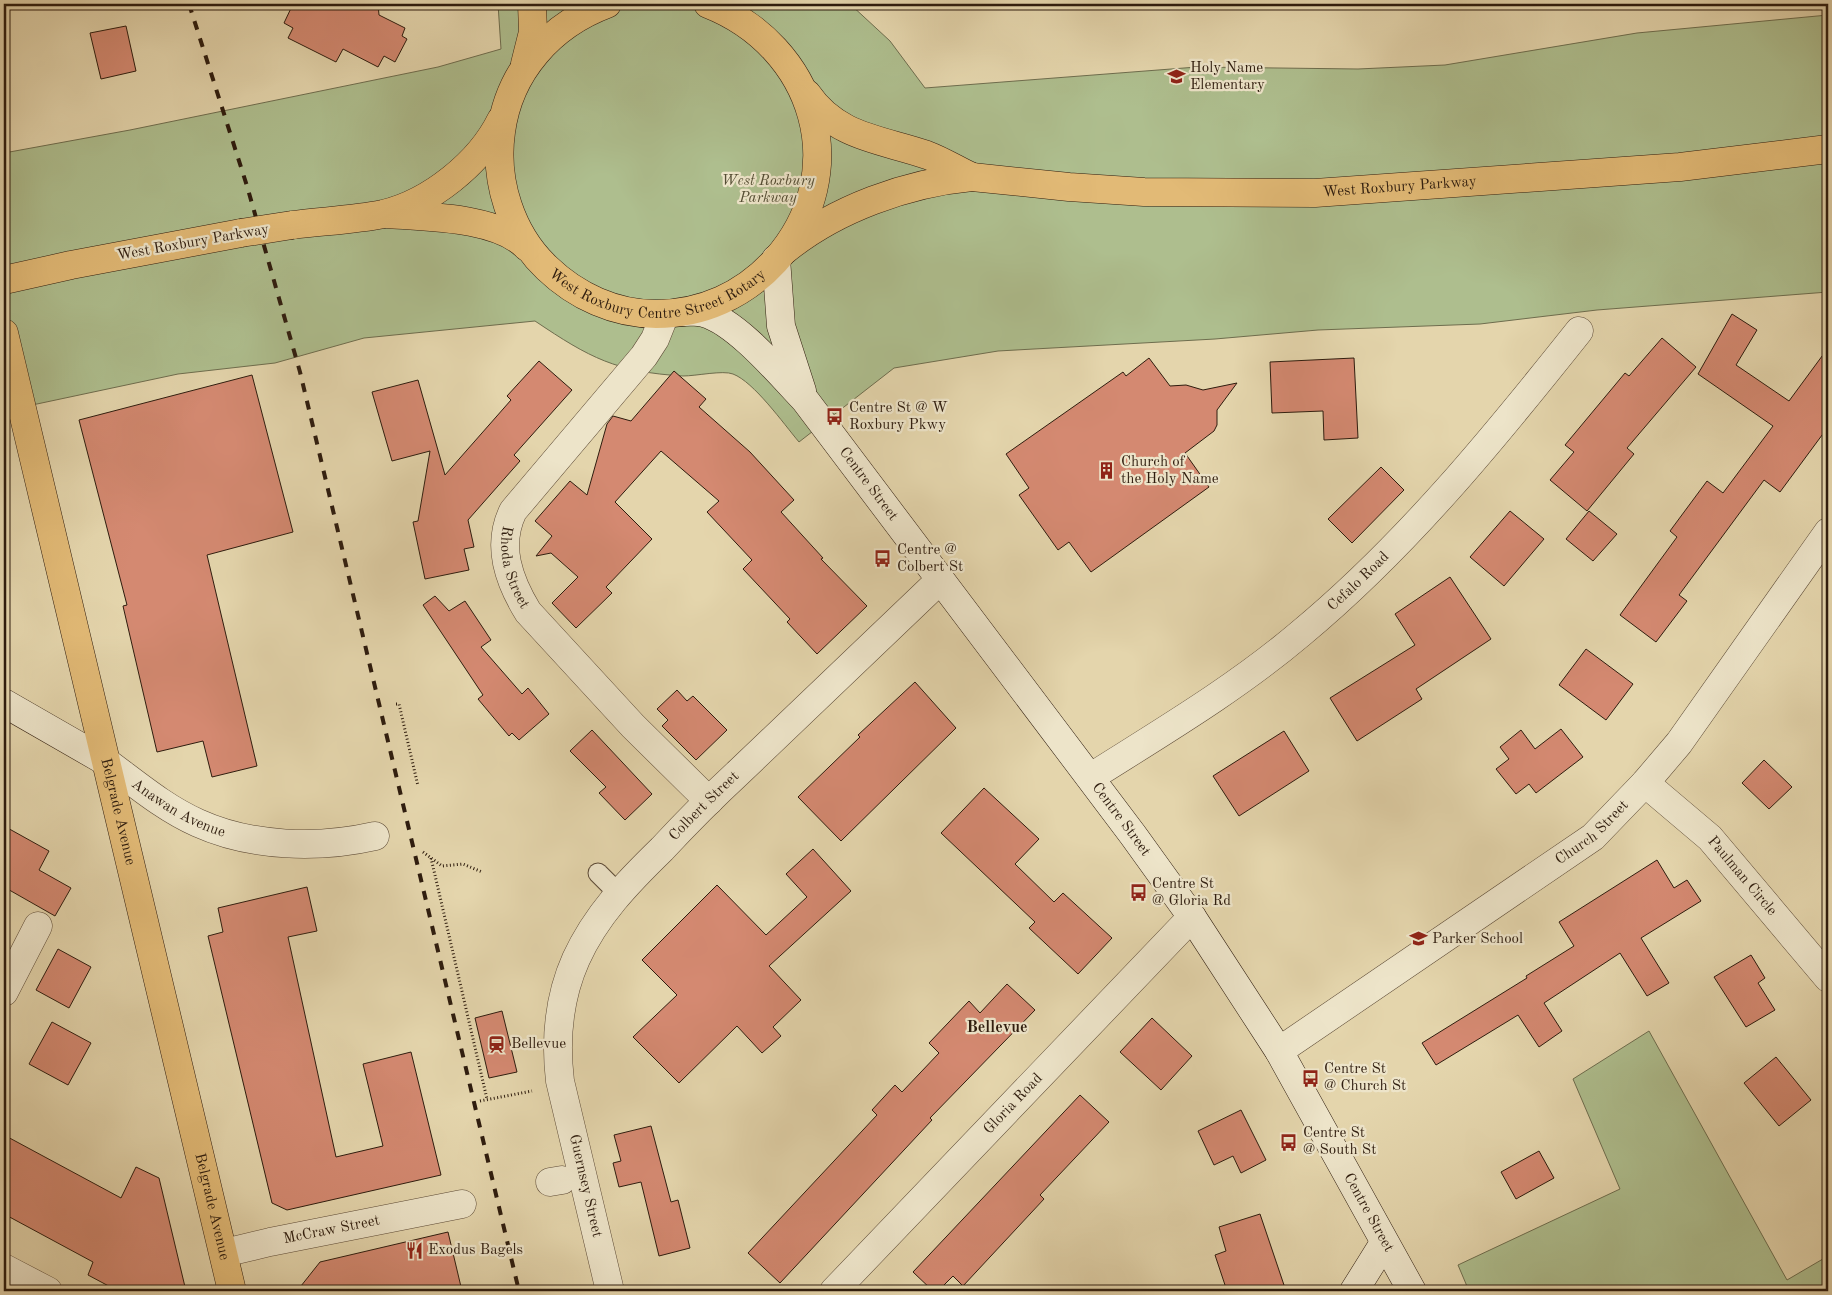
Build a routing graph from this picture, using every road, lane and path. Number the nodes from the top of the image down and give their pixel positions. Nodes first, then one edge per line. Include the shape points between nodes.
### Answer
1 (532, 4) edge
2 (607, 4) edge
3 (708, 4) edge
4 (524, 68) junction
5 (799, 81) junction
6 (505, 112) junction
7 (1828, 149) edge
8 (972, 177) junction
9 (383, 214) junction
10 (531, 250) junction
11 (780, 255) junction
12 (4, 280) edge
13 (675, 313) junction
14 (1579, 331) dead end
15 (4, 333) edge
16 (805, 400) junction
17 (1828, 532) edge
18 (940, 580) junction
19 (4, 704) edge
20 (396, 704) dead end
21 (105, 761) junction
22 (1091, 778) junction
23 (1645, 783) junction
24 (418, 786) dead end
25 (709, 801) junction
26 (375, 836) dead end
27 (423, 852) dead end
28 (431, 858) junction
29 (482, 872) dead end
30 (598, 873) dead end
31 (618, 893) junction
32 (1192, 917) junction
33 (38, 926) dead end
34 (1828, 978) edge
35 (4, 992) edge
36 (1279, 1052) junction
37 (560, 1081) joint
38 (533, 1091) dead end
39 (487, 1099) junction
40 (480, 1101) dead end
41 (451, 1207) dead end
42 (1384, 1243) junction
43 (224, 1253) junction
44 (4, 1268) edge
45 (48, 1291) edge
46 (232, 1291) edge
47 (610, 1291) edge
48 (834, 1291) edge
49 (1354, 1291) edge
50 (1412, 1291) edge

1 - 4 main road via 533,32
2 - 4 main road, West Roxbury Centre Street Rotary via 571,21 553,34
3 - 5 main road, West Roxbury Centre Street Rotary via 728,12 769,41
4 - 6 main road, West Roxbury Centre Street Rotary
5 - 8 main road, West Roxbury Parkway via 822,111 846,130 929,156
5 - 11 main road, West Roxbury Centre Street Rotary via 814,126 816,173 804,219
6 - 9 main road, West Roxbury Parkway via 491,137 442,186
6 - 10 main road, West Roxbury Centre Street Rotary via 499,153 504,194 519,233
7 - 8 main road, West Roxbury Parkway via 1651,170 1315,192 1144,192
8 - 11 main road, West Roxbury Parkway via 925,185 861,206 810,232
9 - 10 main road, West Roxbury Parkway via 495,227 515,236
9 - 12 main road, West Roxbury Parkway, bridge via 241,233
10 - 13 main road, West Roxbury Centre Street Rotary via 557,278 590,298 627,311
11 - 13 main road, West Roxbury Centre Street Rotary via 762,275 726,299
11 - 16 street, Centre Street via 781,326
13 - 16 street, Centre Street via 703,312 727,325
13 - 25 street, Rhoda Street via 639,363 512,511 506,526 504,546 516,593 528,612 633,726
14 - 22 street, Cefalo Road via 1487,447 1368,573 1301,634 1229,689
15 - 21 main road, Belgrade Avenue
16 - 18 street, Centre Street
17 - 23 street, Church Street via 1679,743
18 - 22 street, Centre Street
18 - 25 street, Colbert Street
19 - 21 street, Anawan Avenue
20 - 24 path via 399,704
21 - 26 street, Anawan Avenue via 171,809 222,832 261,840 330,844
21 - 43 main road, Belgrade Avenue
22 - 32 street, Centre Street
23 - 34 street, Paulman Circle via 1710,838
23 - 36 street, Church Street via 1593,837
25 - 31 street, Colbert Street
27 - 28 path
28 - 29 path via 442,866 455,863
28 - 39 path
30 - 31 lane
31 - 37 street, Colbert Street via 586,940 568,978 559,1019
32 - 36 street, Centre Street
32 - 48 street, Gloria Road
33 - 35 street
36 - 42 street, Centre Street
37 - 47 street, Guernsey Street
38 - 39 path
39 - 40 path
41 - 43 street, McCraw Street
42 - 49 street
42 - 50 street, Centre Street
43 - 46 main road, Belgrade Avenue
44 - 45 street

